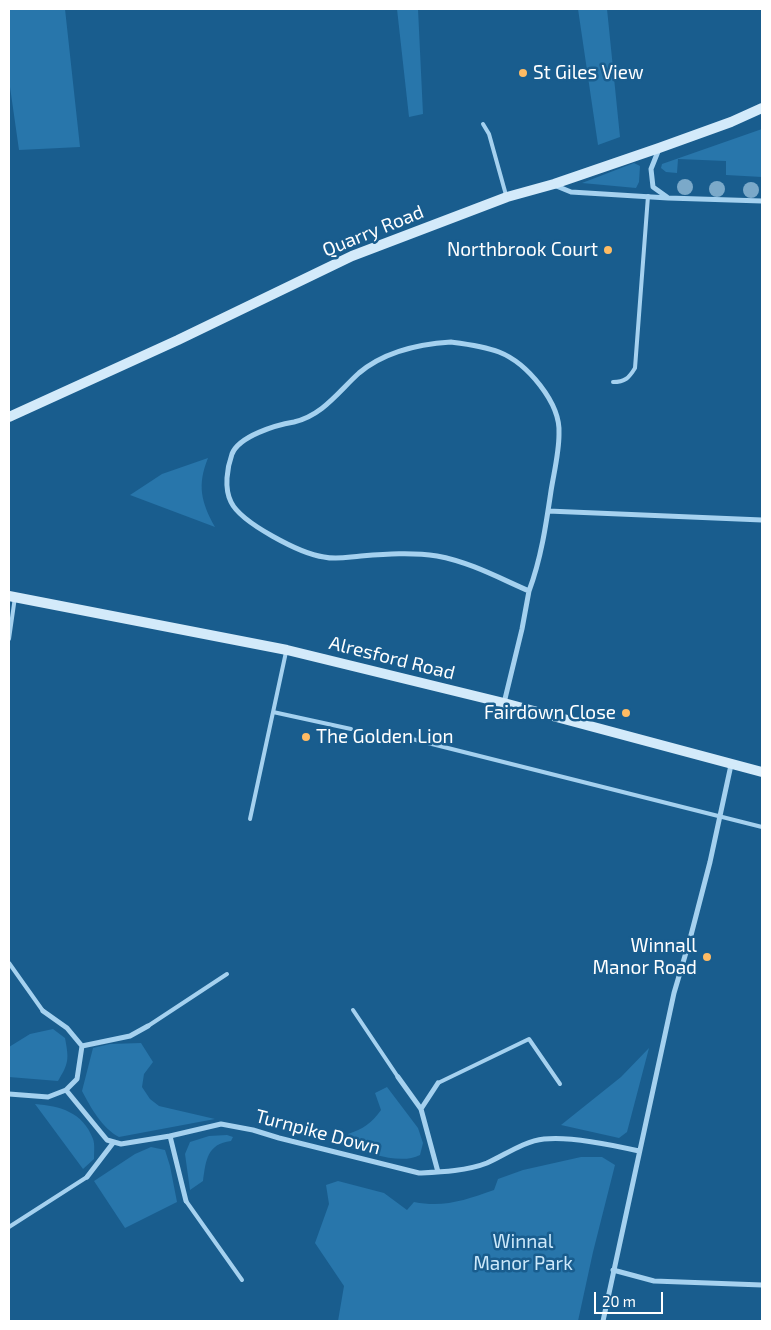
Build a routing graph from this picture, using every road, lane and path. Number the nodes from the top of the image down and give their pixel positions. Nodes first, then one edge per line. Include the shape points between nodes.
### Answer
1 (762, 108) edge
2 (483, 124) dead end
3 (659, 148) junction
4 (554, 184) junction
5 (648, 196) junction
6 (507, 197) junction
7 (668, 198) junction
8 (762, 201) edge
9 (613, 382) dead end
10 (9, 417) edge
11 (548, 511) junction
12 (762, 520) edge
13 (529, 591) junction
14 (12, 597) edge
15 (9, 639) edge
16 (287, 650) junction
17 (504, 704) junction
18 (273, 712) junction
19 (351, 729) dead end
20 (404, 737) dead end
21 (731, 765) junction
22 (762, 772) edge
23 (720, 816) junction
24 (250, 819) dead end
25 (762, 827) edge
26 (9, 963) edge
27 (226, 974) dead end
28 (353, 1010) dead end
29 (42, 1011) joint
30 (148, 1026) joint
31 (82, 1046) junction
32 (398, 1077) joint
33 (438, 1083) joint
34 (560, 1084) dead end
35 (66, 1090) junction
36 (9, 1094) edge
37 (421, 1109) junction
38 (170, 1136) junction
39 (113, 1143) junction
40 (639, 1151) junction
41 (438, 1172) junction
42 (87, 1177) joint
43 (186, 1201) joint
44 (9, 1227) edge
45 (613, 1270) junction
46 (242, 1280) dead end
47 (762, 1285) edge
48 (603, 1321) edge

1 - 3 street, Quarry Road
2 - 6 lane via 489,134
3 - 4 street, Quarry Road
3 - 7 street via 651,169 653,187
4 - 5 street via 571,192
4 - 6 street, Quarry Road
5 - 7 street
5 - 9 lane via 635,368 630,377 622,382
6 - 10 street, Quarry Road via 352,256
7 - 8 street
11 - 12 street
11 - 13 street
11 - 13 street via 560,433 547,395 531,375 501,352 469,344 432,343 379,359 360,372 319,412 247,438 234,448 229,463 228,492 235,509 262,530 304,551 340,559 387,555 436,556 461,562
13 - 17 street
14 - 15 lane
14 - 16 street, Alresford Road
16 - 17 street, Alresford Road
16 - 18 lane
17 - 21 street, Alresford Road
18 - 19 lane
18 - 24 lane
20 - 23 lane
21 - 22 street, Alresford Road
21 - 23 street
23 - 25 lane
23 - 40 street via 674,993
26 - 29 lane
27 - 30 lane
28 - 32 lane
29 - 31 street via 67,1028
30 - 31 street via 130,1036
31 - 35 street via 77,1079
32 - 37 street
33 - 34 lane via 529,1039
33 - 37 street
35 - 36 street via 48,1097
35 - 39 street
37 - 41 street
38 - 39 street, Turnpike Down
38 - 41 street, Turnpike Down via 220,1124 400,1169
38 - 43 street
39 - 42 street
40 - 41 street, Turnpike Down via 564,1139 542,1139 485,1164
40 - 45 street
42 - 44 lane
43 - 46 lane
45 - 47 street via 654,1280
45 - 48 street

